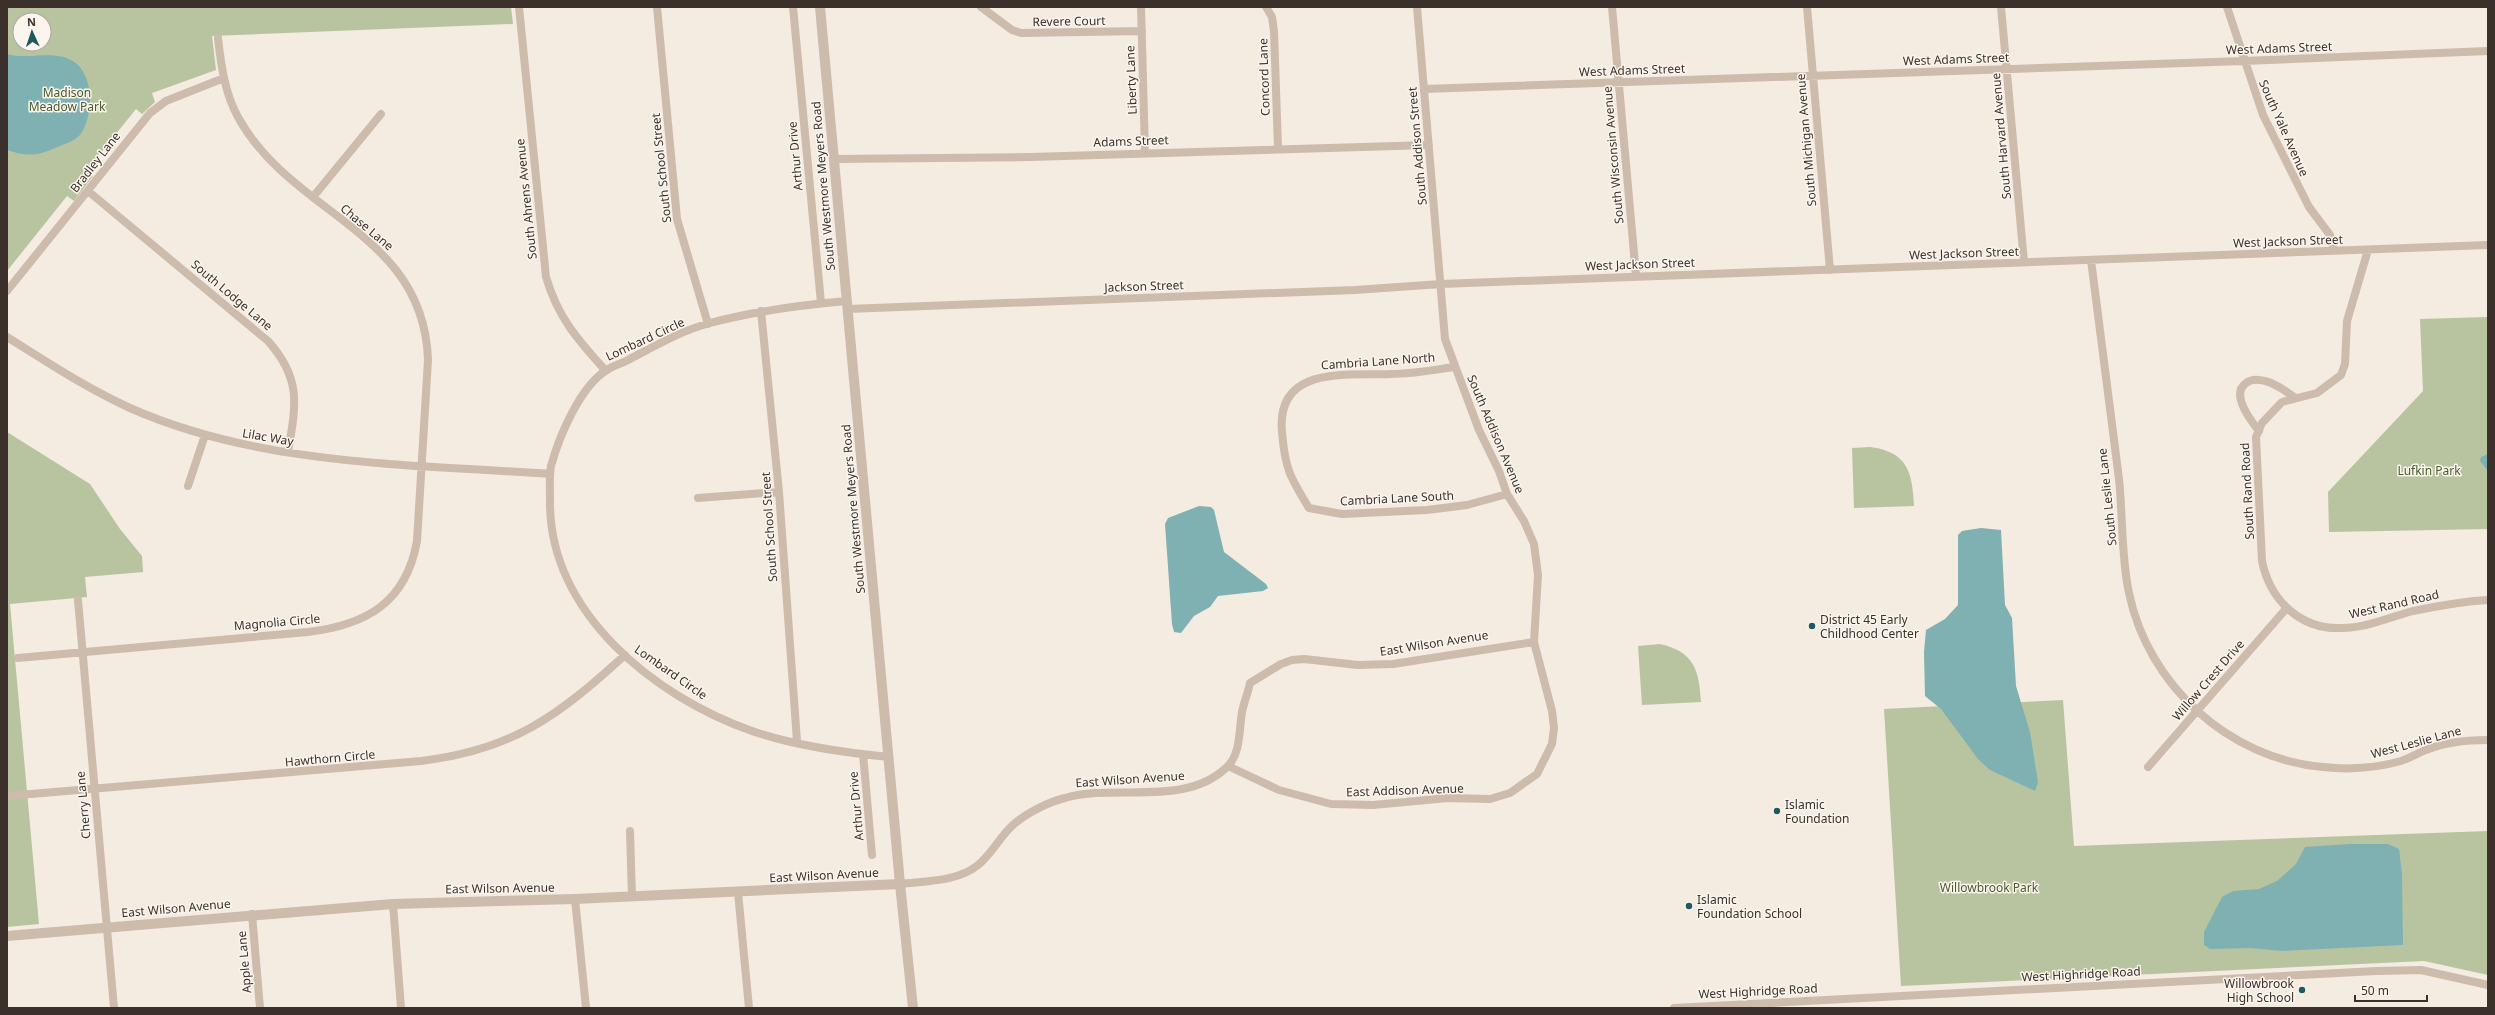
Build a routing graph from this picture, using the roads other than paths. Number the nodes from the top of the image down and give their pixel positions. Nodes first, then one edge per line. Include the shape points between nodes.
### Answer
1 (519, 7) edge
2 (657, 7) edge
3 (793, 7) edge
4 (820, 7) edge
5 (981, 7) edge
6 (1141, 7) edge
7 (1266, 7) edge
8 (1417, 7) edge
9 (1612, 7) edge
10 (1807, 7) edge
11 (2002, 7) edge
12 (2227, 7) edge
13 (1142, 31) junction
14 (218, 38) dead end
15 (2488, 50) edge
16 (2244, 61) junction
17 (2007, 69) junction
18 (1813, 76) junction
19 (224, 78) junction
20 (1619, 83) junction
21 (1424, 90) junction
22 (381, 114) dead end
23 (1429, 145) junction
24 (1278, 148) junction
25 (1145, 152) junction
26 (834, 159) junction
27 (88, 191) junction
28 (313, 197) junction
29 (2488, 245) edge
30 (2368, 250) junction
31 (2334, 251) junction
32 (2091, 260) junction
33 (2024, 262) junction
34 (1830, 270) junction
35 (1636, 276) junction
36 (1441, 284) junction
37 (7, 291) edge
38 (821, 303) junction
39 (847, 305) junction
40 (760, 311) junction
41 (708, 324) junction
42 (7, 336) edge
43 (1454, 366) junction
44 (605, 370) junction
45 (2296, 398) junction
46 (2259, 431) junction
47 (205, 435) junction
48 (288, 452) junction
49 (421, 465) junction
50 (1287, 469) joint
51 (550, 474) junction
52 (188, 486) dead end
53 (779, 492) junction
54 (1507, 494) junction
55 (698, 498) dead end
56 (78, 600) dead end
57 (2488, 600) edge
58 (2286, 609) junction
59 (1534, 642) junction
60 (82, 651) junction
61 (626, 655) junction
62 (18, 658) dead end
63 (2196, 712) junction
64 (2488, 740) edge
65 (797, 741) junction
66 (863, 754) junction
67 (1548, 754) joint
68 (889, 757) junction
69 (1228, 766) junction
70 (2148, 767) dead end
71 (94, 788) junction
72 (7, 796) edge
73 (630, 831) dead end
74 (872, 855) dead end
75 (900, 884) junction
76 (738, 892) junction
77 (632, 897) junction
78 (575, 899) junction
79 (393, 904) junction
80 (252, 914) junction
81 (105, 927) junction
82 (7, 936) edge
83 (2488, 985) edge
84 (114, 1008) edge
85 (260, 1008) edge
86 (401, 1008) edge
87 (586, 1008) edge
88 (749, 1008) edge
89 (913, 1008) edge
90 (1674, 1008) edge

1 - 44 street, South Ahrens Avenue via 546,277 565,322
2 - 41 street, South School Street via 677,219
3 - 38 street, Arthur Drive
4 - 26 street, South Westmore Meyers Road
5 - 13 street, Revere Court via 1020,33
6 - 13 street, Liberty Lane
7 - 24 street, Concord Lane via 1274,31
8 - 21 street, South Addison Street
9 - 20 street, South Wisconsin Avenue
10 - 18 street, South Michigan Avenue
11 - 17 street, South Harvard Avenue
12 - 16 street, South Yale Avenue
13 - 25 street, Liberty Lane
14 - 19 street, Chase Lane
15 - 16 street, West Adams Street
16 - 17 street, West Adams Street
16 - 31 street, South Yale Avenue via 2263,115 2281,154 2310,207 2330,235
17 - 18 street, West Adams Street
17 - 33 street, South Harvard Avenue
18 - 20 street, West Adams Street
18 - 34 street, South Michigan Avenue
19 - 27 street, Bradley Lane via 157,106 143,120
19 - 28 street, Chase Lane via 238,117 251,138 275,165
20 - 21 street, West Adams Street
20 - 35 street, South Wisconsin Avenue
21 - 23 street, South Addison Street
22 - 28 street
23 - 24 street, Adams Street
23 - 36 street, South Addison Street
24 - 25 street, Adams Street
25 - 26 street, Adams Street via 1030,157
26 - 39 street, South Westmore Meyers Road
27 - 37 street, Bradley Lane
27 - 48 street, South Lodge Lane via 278,352 291,374 295,399
28 - 49 street, Chase Lane via 379,250 409,286 419,308 426,335 428,360
29 - 30 street, West Jackson Street
30 - 31 street, West Jackson Street
30 - 45 street, South Rand Road via 2347,320 2345,364 2341,375 2318,393
31 - 32 street, West Jackson Street
32 - 33 street, West Jackson Street
32 - 63 street, South Leslie Lane via 2123,514 2125,568 2129,594 2148,647 2173,686
33 - 34 street, West Jackson Street
34 - 35 street, West Jackson Street
35 - 36 street, West Jackson Street
36 - 39 street, Jackson Street via 1347,290
36 - 43 street, South Addison Avenue via 1445,339
38 - 39 street, Lombard Circle
38 - 40 street, Lombard Circle
39 - 68 street, South Westmore Meyers Road
40 - 41 street, Lombard Circle
40 - 53 street, South School Street
41 - 44 street, Lombard Circle via 649,348
42 - 47 street, Lilac Way via 105,396 150,416
43 - 50 street, Cambria Lane North via 1409,373 1324,377 1307,381 1291,392 1282,413 1281,425
43 - 54 street, South Addison Avenue
44 - 51 street, Lombard Circle via 570,417 556,449
45 - 46 street, South Rand Road via 2282,402 2262,423
45 - 46 street via 2266,381 2257,379 2242,386 2242,401
46 - 58 street, South Rand Road via 2256,449 2262,561 2266,578
47 - 48 street, Lilac Way
47 - 52 street
48 - 49 street, Lilac Way via 327,459
49 - 51 street, Lilac Way
49 - 60 street, Magnolia Circle via 414,557 399,590 366,617 345,627 308,632
50 - 54 street, Cambria Lane South via 1309,508 1342,514 1452,508
51 - 61 street, Lombard Circle via 550,520 560,565 583,607
53 - 55 street
53 - 65 street, South School Street
54 - 59 street, South Addison Avenue via 1528,530 1537,560
56 - 60 street, Cherry Lane
57 - 58 street, West Rand Road via 2440,605 2343,628 2314,623
58 - 63 street, Willow Crest Drive
59 - 67 street, South Addison Avenue via 1554,718
59 - 69 street, East Wilson Avenue via 1393,664 1358,665 1304,659 1281,664 1250,683 1242,712 1240,736
60 - 62 street, Magnolia Circle
60 - 71 street, Cherry Lane
61 - 65 street, Lombard Circle via 675,693 705,710 753,731
61 - 71 street, Hawthorn Circle via 583,694 539,725 472,753 413,762
63 - 64 street, West Leslie Lane via 2259,751 2296,763 2322,767 2349,768 2388,764 2442,745
63 - 70 street, Willow Crest Drive
65 - 66 street, Lombard Circle
66 - 68 street, Lombard Circle
66 - 74 street, Arthur Drive
67 - 69 street, East Addison Avenue via 1537,774 1521,787 1502,796 1373,806 1331,804 1299,797
68 - 75 street, South Westmore Meyers Road
69 - 75 street, East Wilson Avenue via 1206,782 1188,788 1080,794 1049,803 1014,824 978,866 957,876
71 - 72 street, Hawthorn Circle
71 - 81 street, Cherry Lane
73 - 77 street
75 - 76 street, East Wilson Avenue
75 - 89 street, South Westmore Meyers Road
76 - 77 street, East Wilson Avenue
76 - 88 street
77 - 78 street, East Wilson Avenue
78 - 79 street, East Wilson Avenue
78 - 87 street
79 - 80 street, East Wilson Avenue
79 - 86 street
80 - 81 street, East Wilson Avenue
80 - 85 street, Apple Lane
81 - 82 street, East Wilson Avenue
81 - 84 street, Cherry Lane
83 - 90 street, West Highridge Road via 2421,970

